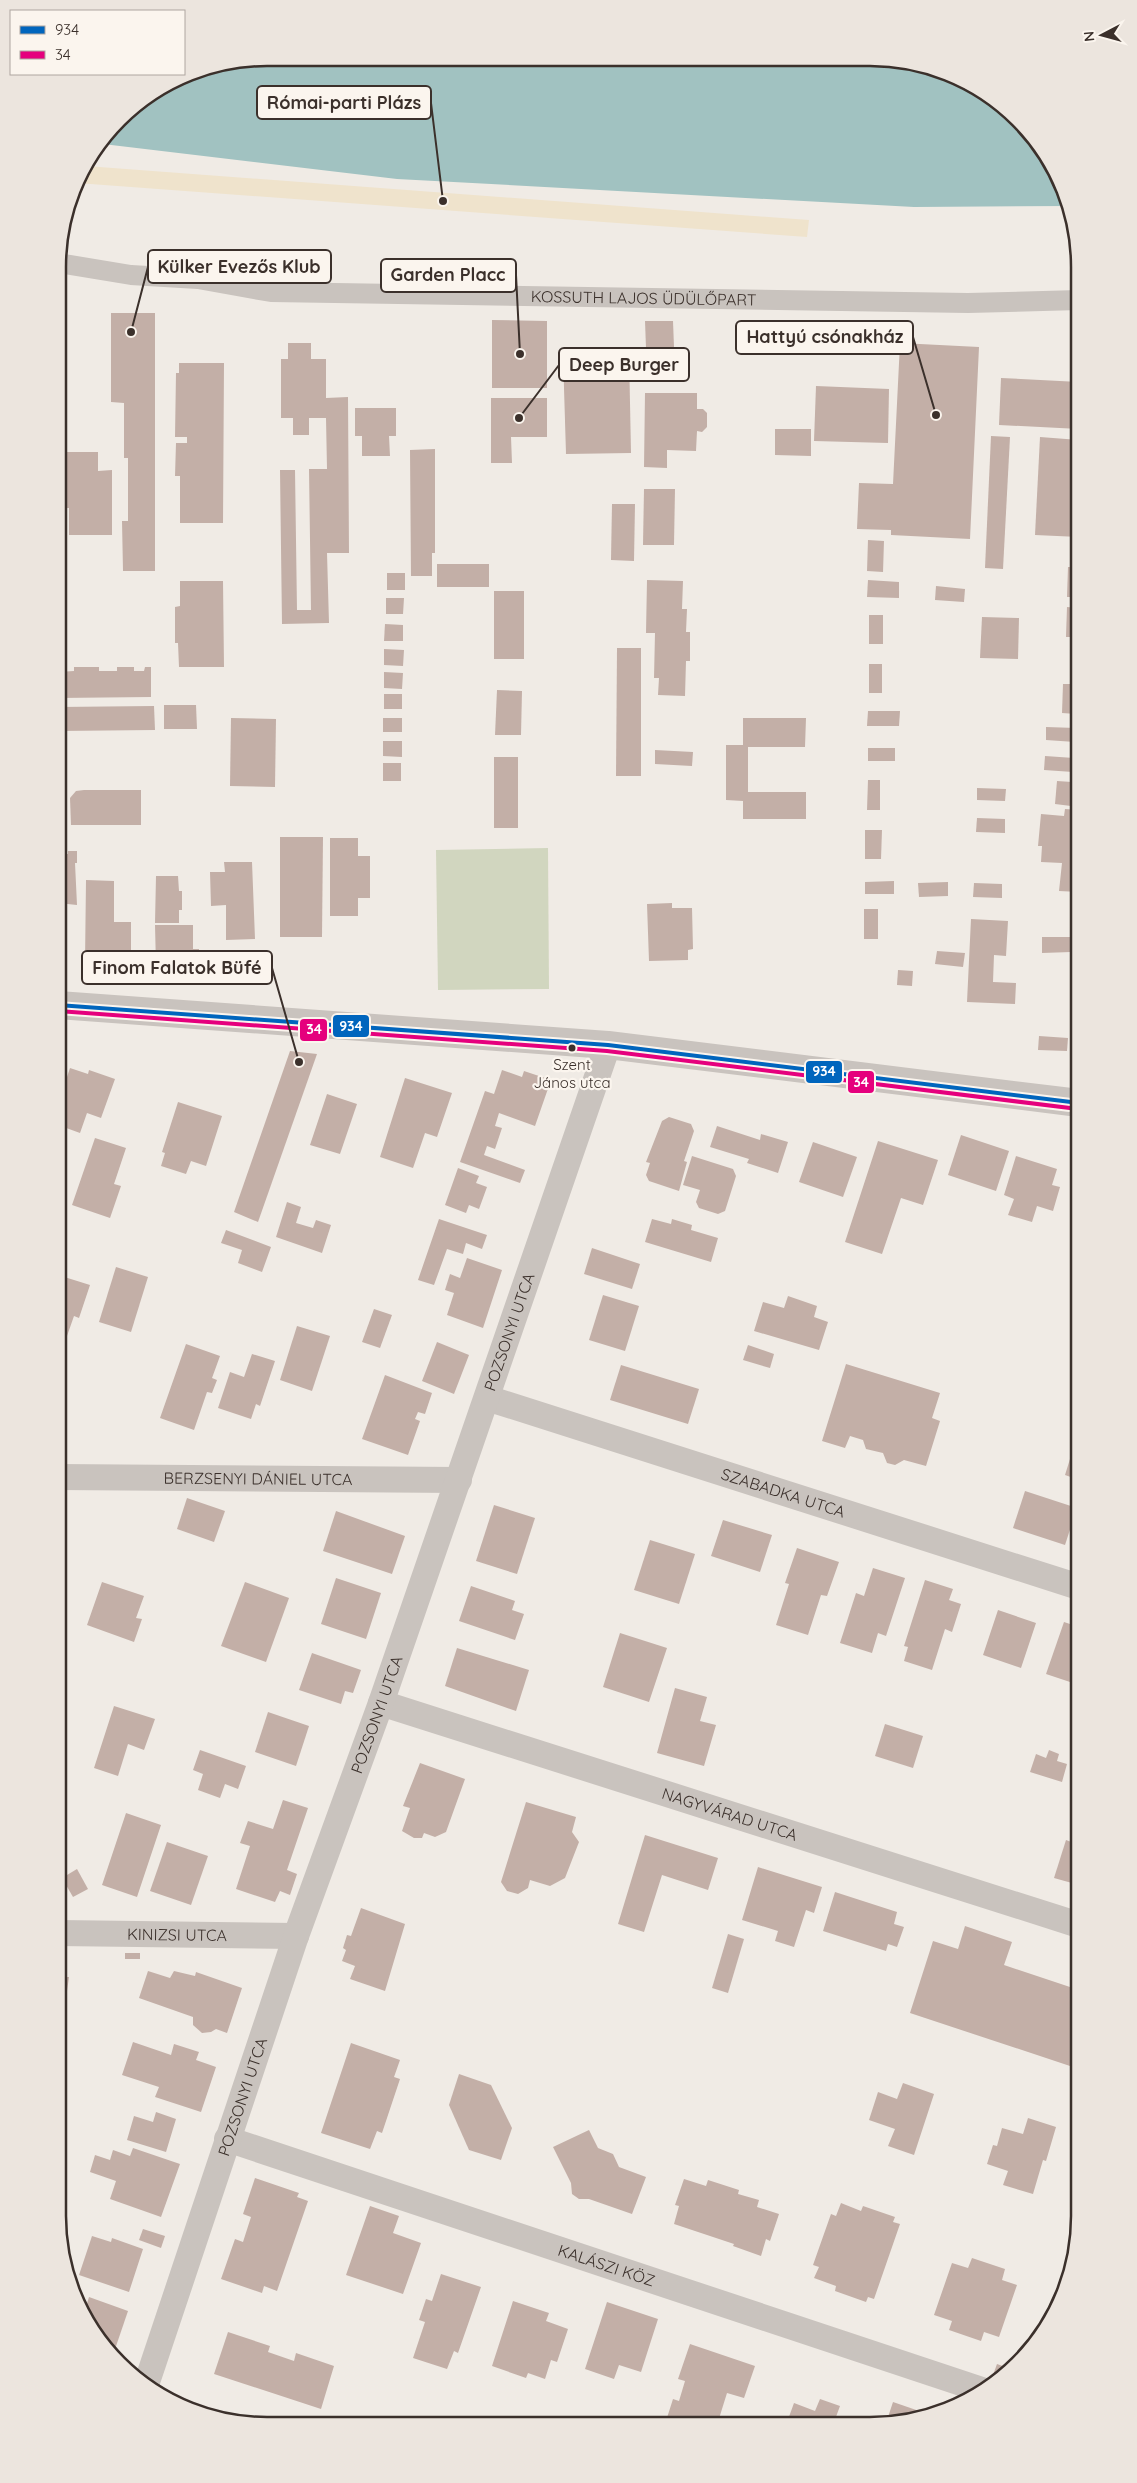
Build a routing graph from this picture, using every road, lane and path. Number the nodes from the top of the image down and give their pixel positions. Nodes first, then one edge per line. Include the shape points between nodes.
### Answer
1 (66, 264) edge
2 (1071, 300) edge
3 (66, 1006) edge
4 (608, 1045) junction
5 (1071, 1102) edge
6 (487, 1398) junction
7 (66, 1477) edge
8 (458, 1480) junction
9 (1071, 1584) edge
10 (381, 1703) junction
11 (1071, 1922) edge
12 (66, 1933) edge
13 (296, 1936) junction
14 (227, 2139) junction
15 (148, 2378) edge
16 (974, 2387) edge

1 - 2 street, KOSSUTH LAJOS ÜDÜLŐPART via 131,275 198,279 271,292 968,303
3 - 4 street
4 - 5 street
4 - 6 street, POZSONYI UTCA
6 - 8 street, POZSONYI UTCA
6 - 9 street, SZABADKA UTCA
7 - 8 street, BERZSENYI DÁNIEL UTCA
8 - 10 street, POZSONYI UTCA
10 - 11 street, NAGYVÁRAD UTCA
10 - 13 street, POZSONYI UTCA
12 - 13 street, KINIZSI UTCA
13 - 14 street, POZSONYI UTCA
14 - 15 street, POZSONYI UTCA
14 - 16 street, KALÁSZI KÖZ

